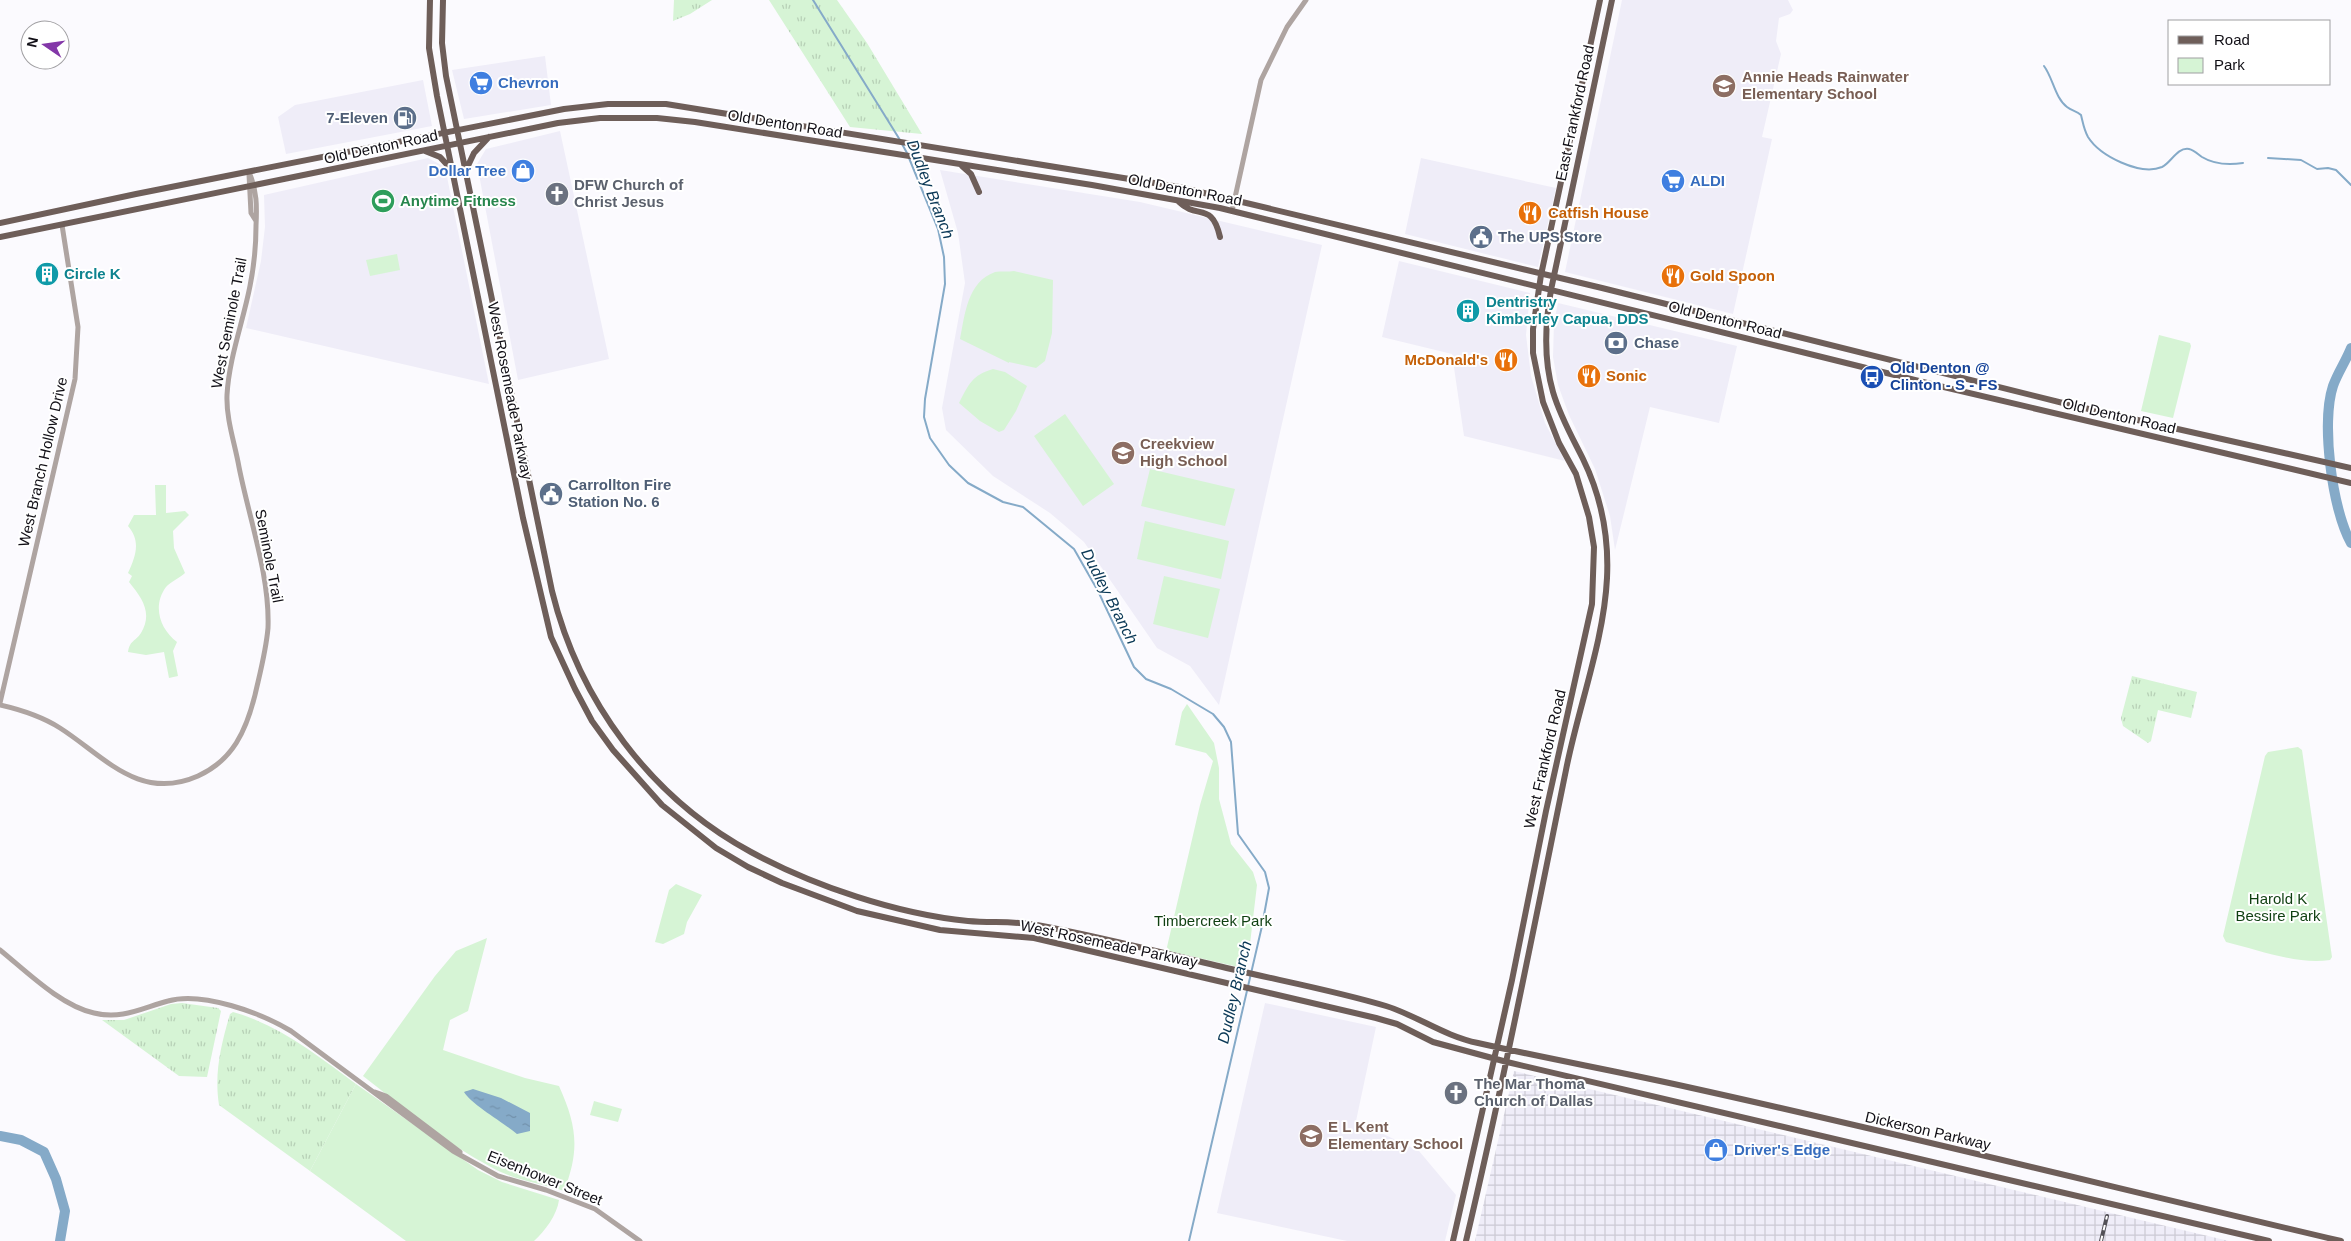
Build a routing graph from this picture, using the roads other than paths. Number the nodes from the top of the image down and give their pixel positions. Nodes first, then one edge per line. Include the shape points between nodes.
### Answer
1 (430, 0) edge
2 (443, 0) edge
3 (1306, 0) edge
4 (1600, 0) edge
5 (1612, 0) edge
6 (586, 106) junction
7 (588, 119) junction
8 (805, 127) junction
9 (457, 130) junction
10 (445, 132) junction
11 (489, 138) junction
12 (803, 139) junction
13 (460, 143) junction
14 (448, 145) junction
15 (424, 150) junction
16 (961, 165) junction
17 (452, 170) junction
18 (466, 170) junction
19 (249, 172) junction
20 (252, 187) junction
21 (979, 192) dead end
22 (1559, 194) junction
23 (1570, 197) junction
24 (1235, 200) junction
25 (1178, 201) junction
26 (1232, 211) junction
27 (0, 223) edge
28 (62, 225) junction
29 (0, 237) edge
30 (1220, 237) dead end
31 (480, 240) junction
32 (466, 242) junction
33 (1434, 249) junction
34 (1432, 261) junction
35 (1541, 275) junction
36 (1554, 277) junction
37 (1539, 287) junction
38 (1551, 290) junction
39 (1692, 310) junction
40 (497, 320) junction
41 (484, 323) junction
42 (1689, 324) junction
43 (231, 428) joint
44 (2351, 468) edge
45 (2351, 483) edge
46 (536, 515) junction
47 (524, 518) junction
48 (0, 704) edge
49 (0, 950) edge
50 (1498, 1047) junction
51 (1510, 1049) junction
52 (1495, 1059) junction
53 (1506, 1062) junction
54 (640, 1241) edge
55 (1453, 1241) edge
56 (1466, 1241) edge
57 (2269, 1241) edge
58 (2341, 1241) edge

1 - 10 main road, West Rosemeade Parkway via 429,48
2 - 9 main road, West Rosemeade Parkway via 443,56
3 - 24 street via 1287,27 1261,80
4 - 22 main road, East Frankford Road
5 - 23 main road, East Frankford Road
6 - 7 main road
6 - 8 main road, Old Denton Road via 666,104
6 - 9 main road, Old Denton Road
7 - 11 main road, Old Denton Road
7 - 12 main road, Old Denton Road via 674,119
8 - 12 main road
8 - 24 main road, Old Denton Road via 1179,187
9 - 10 main road, Old Denton Road
9 - 13 main road, West Rosemeade Parkway
10 - 14 main road, West Rosemeade Parkway
10 - 19 main road, Old Denton Road
11 - 13 main road, Old Denton Road
11 - 18 main road via 474,153
12 - 16 main road, Old Denton Road
13 - 14 main road, Old Denton Road
13 - 18 main road, West Rosemeade Parkway
14 - 15 main road, Old Denton Road
14 - 17 main road, West Rosemeade Parkway
15 - 17 main road via 440,157
15 - 20 main road, Old Denton Road
16 - 21 main road via 971,174
16 - 25 main road, Old Denton Road
17 - 32 main road, West Rosemeade Parkway
18 - 31 main road, West Rosemeade Parkway
19 - 20 street, West Seminole Trail
19 - 27 main road, Old Denton Road
20 - 28 main road, Old Denton Road
20 - 43 street, West Seminole Trail via 251,213 256,221 256,249 228,386
22 - 23 main road
22 - 35 main road, East Frankford Road
23 - 36 main road, East Frankford Road
24 - 26 street
24 - 33 main road, Old Denton Road
25 - 26 main road, Old Denton Road
25 - 30 main road via 1213,217
26 - 34 main road, Old Denton Road
28 - 29 main road, Old Denton Road
28 - 48 street, West Branch Hollow Drive via 78,327 75,379
31 - 32 main road
31 - 40 main road, West Rosemeade Parkway
32 - 41 main road, West Rosemeade Parkway
33 - 34 main road
33 - 35 main road, Old Denton Road
34 - 37 main road, Old Denton Road
35 - 36 main road, Old Denton Road
35 - 37 main road, East Frankford Road
36 - 38 main road, East Frankford Road
36 - 39 main road, Old Denton Road
37 - 38 main road, Old Denton Road
37 - 50 main road, West Frankford Road via 1533,330 1537,381 1549,418 1578,481 1589,517 1594,547 1593,591
38 - 42 main road, Old Denton Road
38 - 51 main road, West Frankford Road via 1545,338 1549,377 1560,413 1596,492 1605,535 1607,578 1602,619 1570,747
39 - 42 main road
39 - 44 main road, Old Denton Road via 2064,404
40 - 41 main road
40 - 46 main road, West Rosemeade Parkway
41 - 47 main road, West Rosemeade Parkway
42 - 45 main road, Old Denton Road
43 - 48 street, Seminole Trail via 259,559 268,619 266,648 250,714 243,735 228,755 213,768 187,779 159,783 142,781 116,769 40,717
46 - 47 main road
46 - 50 main road, West Rosemeade Parkway via 566,639 596,702 618,736 672,796 722,835 781,867 883,904 970,921 1034,924 1233,970 1387,1006 1442,1033
47 - 52 main road, West Rosemeade Parkway via 552,637 570,681 592,721 662,805 716,848 748,867 857,911 940,930 1034,938 1231,983 1397,1024 1433,1042
49 - 54 street, Eisenhower Street via 68,1003 92,1013 129,1014 169,1000 187,999 254,1013 290,1031 373,1091 386,1096 464,1156 498,1176 595,1209
50 - 51 main road, West Rosemeade Parkway
50 - 52 main road, West Frankford Road
51 - 53 main road, West Frankford Road
51 - 58 main road, Dickerson Parkway via 1693,1088
52 - 53 main road, Dickerson Parkway
52 - 55 main road, West Frankford Road
53 - 56 main road, West Frankford Road
53 - 57 main road, Dickerson Parkway

